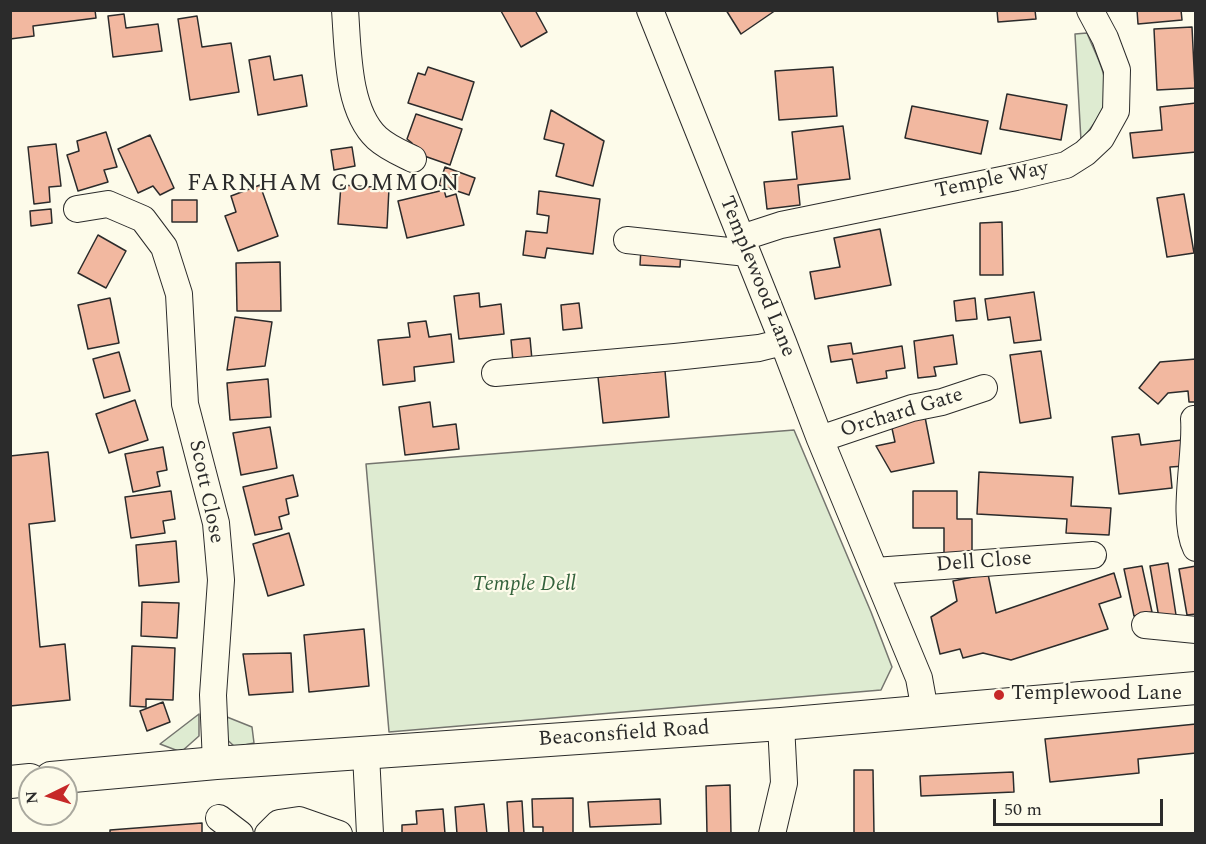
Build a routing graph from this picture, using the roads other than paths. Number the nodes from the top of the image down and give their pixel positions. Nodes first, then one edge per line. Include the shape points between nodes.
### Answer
1 (345, 10) edge
2 (650, 10) edge
3 (1090, 10) edge
4 (413, 159) dead end
5 (77, 209) dead end
6 (627, 240) dead end
7 (744, 245) junction
8 (783, 342) junction
9 (495, 373) dead end
10 (984, 388) dead end
11 (1194, 419) dead end
12 (820, 439) junction
13 (1196, 548) edge
14 (1093, 555) dead end
15 (875, 572) junction
16 (1145, 626) dead end
17 (1196, 630) edge
18 (1196, 688) edge
19 (925, 711) junction
20 (781, 724) junction
21 (366, 754) junction
22 (216, 763) junction
23 (78, 776) edge
24 (219, 818) dead end
25 (370, 833) edge
26 (240, 834) edge
27 (268, 834) edge
28 (339, 834) edge
29 (344, 834) edge
30 (771, 834) edge

1 - 4 street via 352,88 362,118 378,140
2 - 7 street, Templewood Lane
3 - 7 street, Temple Way via 1117,70 1116,111 1101,138 1085,153 1066,165 1016,177 782,225
5 - 22 street, Scott Close via 108,204 143,219 164,247 179,294 185,404 216,523 221,580 213,695
6 - 7 street
7 - 8 street, Templewood Lane
8 - 9 street via 759,348
8 - 12 street, Templewood Lane
10 - 12 street, Orchard Gate
11 - 13 street via 1190,504 1191,535
12 - 15 street, Templewood Lane
14 - 15 street, Dell Close
15 - 19 street, Templewood Lane via 919,678
16 - 17 street
18 - 19 main road, Beaconsfield Road
19 - 20 main road, Beaconsfield Road
20 - 21 main road, Beaconsfield Road
20 - 30 street via 784,783
21 - 22 main road, Beaconsfield Road
21 - 25 street
22 - 23 main road, Beaconsfield Road
24 - 26 street
25 - 29 street
27 - 28 street via 279,822 299,820

